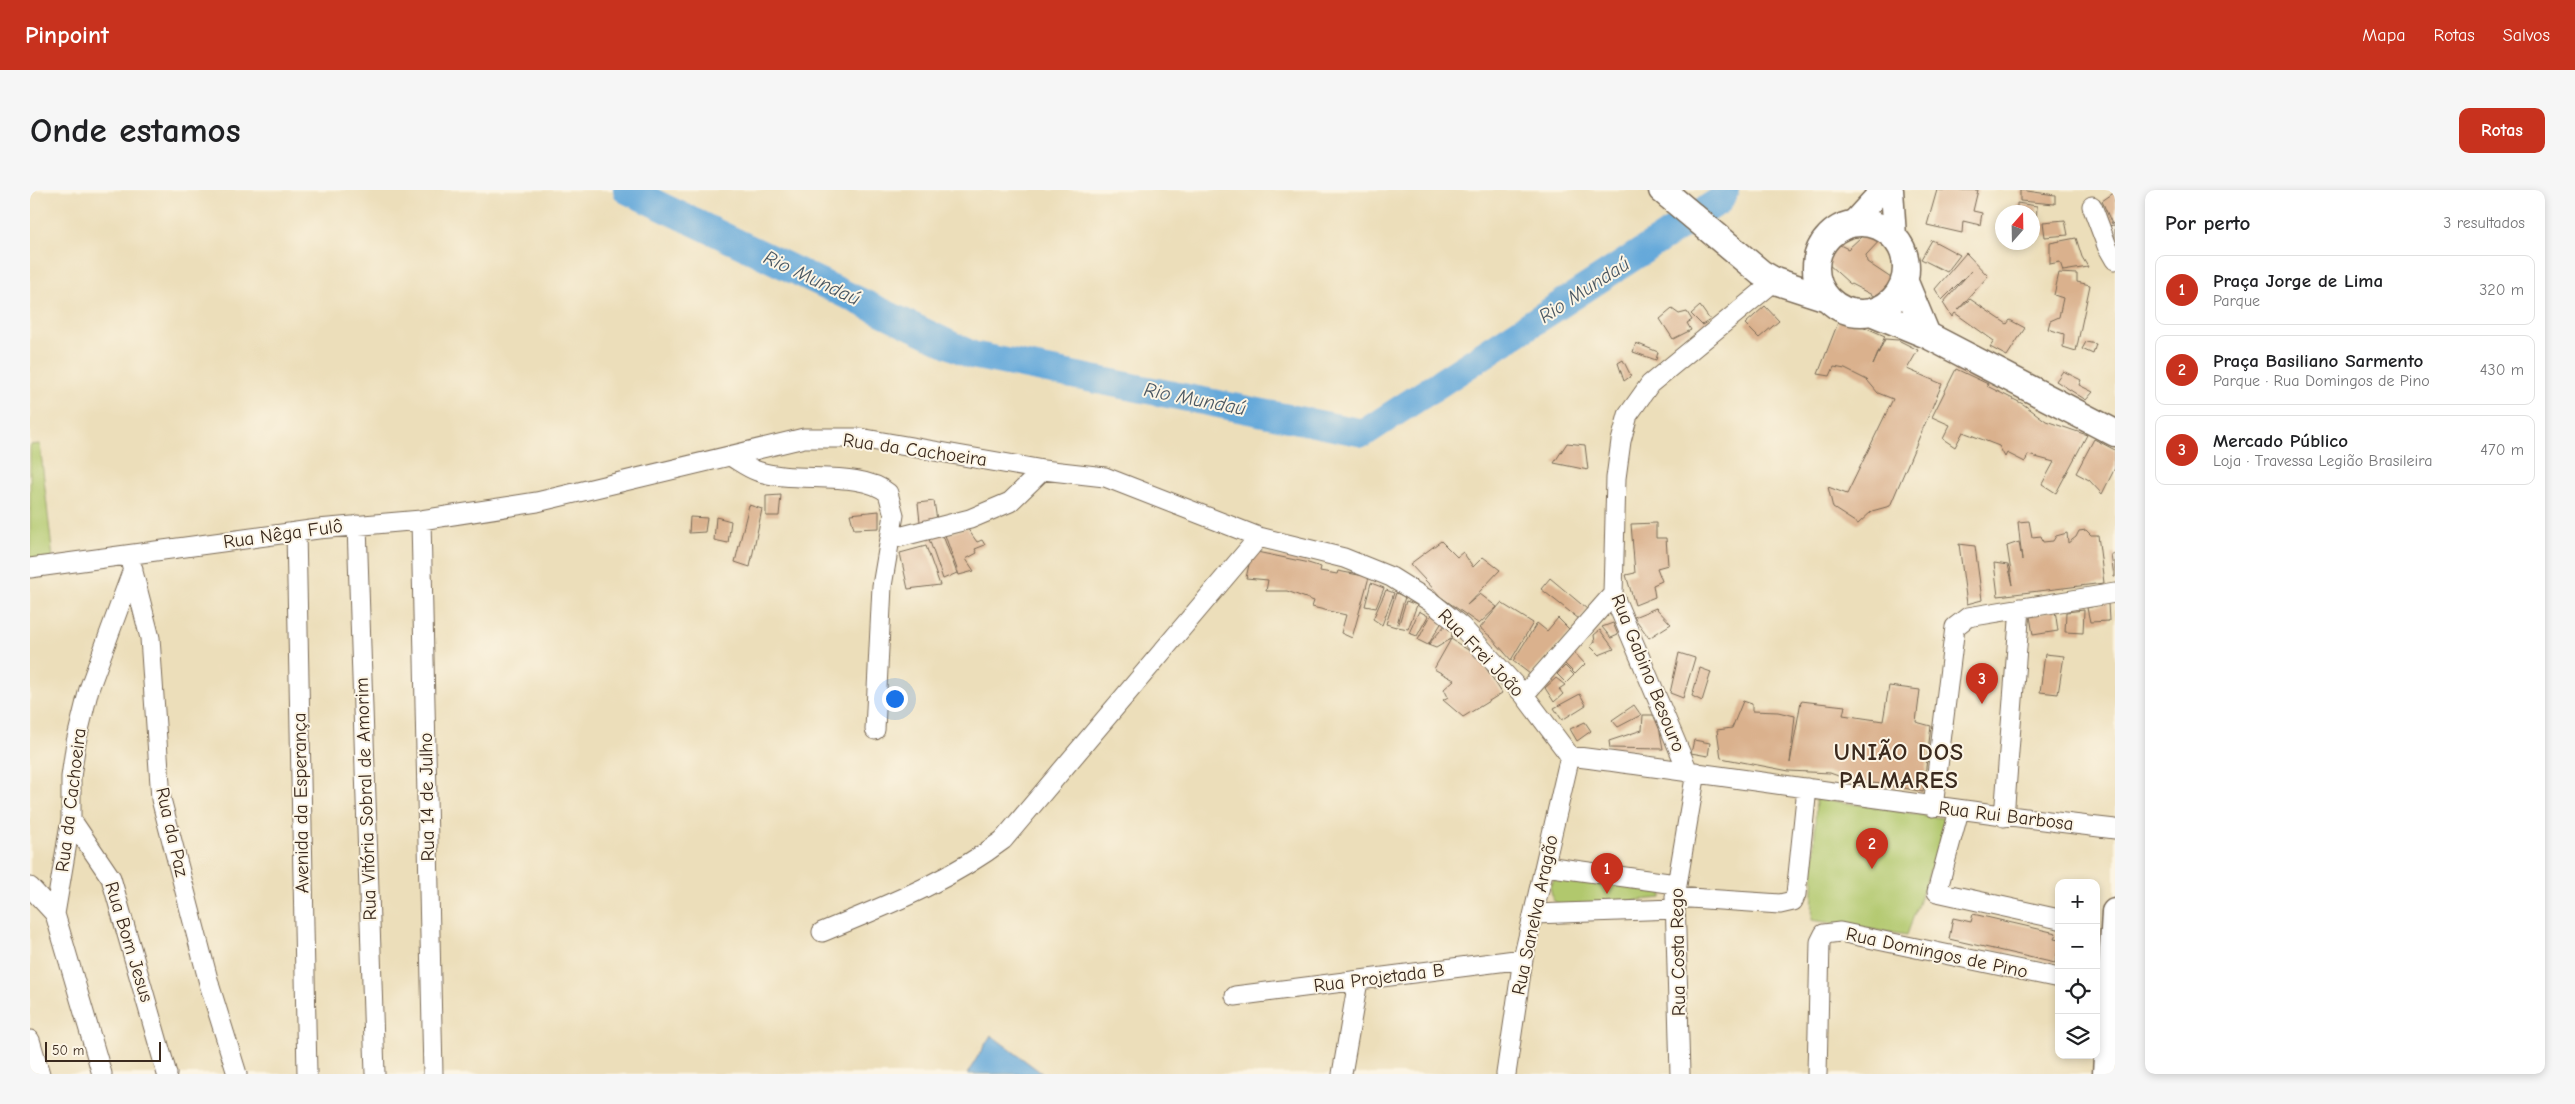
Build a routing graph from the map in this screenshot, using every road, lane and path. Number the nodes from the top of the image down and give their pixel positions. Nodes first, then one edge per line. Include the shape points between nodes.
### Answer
1 (1662, 190) edge
2 (1882, 190) edge
3 (1892, 190) edge
4 (2092, 206) dead end
5 (1852, 223) junction
6 (1895, 237) junction
7 (1818, 253) junction
8 (2115, 260) edge
9 (1768, 277) junction
10 (1905, 282) junction
11 (1827, 298) junction
12 (1871, 312) junction
13 (1927, 335) junction
14 (2115, 433) edge
15 (730, 456) junction
16 (1043, 470) junction
17 (536, 502) joint
18 (420, 520) junction
19 (357, 525) junction
20 (296, 532) junction
21 (1259, 537) junction
22 (891, 539) junction
23 (131, 562) junction
24 (30, 568) edge
25 (2115, 593) edge
26 (1612, 594) junction
27 (2020, 608) junction
28 (1524, 694) junction
29 (875, 730) dead end
30 (1570, 756) junction
31 (1692, 772) junction
32 (1807, 788) junction
33 (1933, 807) junction
34 (1959, 811) junction
35 (2004, 817) junction
36 (71, 819) junction
37 (2115, 829) edge
38 (1545, 866) junction
39 (30, 887) edge
40 (1675, 897) junction
41 (55, 914) junction
42 (1534, 914) junction
43 (2055, 918) edge
44 (2108, 924) edge
45 (822, 932) dead end
46 (1523, 959) junction
47 (2055, 977) edge
48 (1358, 981) junction
49 (2107, 989) edge
50 (1235, 996) dead end
51 (30, 1043) edge
52 (40, 1074) edge
53 (102, 1074) edge
54 (167, 1074) edge
55 (237, 1074) edge
56 (307, 1074) edge
57 (375, 1074) edge
58 (433, 1074) edge
59 (1342, 1074) edge
60 (1506, 1074) edge
61 (1680, 1074) edge
62 (1817, 1074) edge
63 (2106, 1074) edge

1 - 9 main road
2 - 5 street
3 - 6 street
4 - 8 street
5 - 6 main road via 1875,224
5 - 7 main road via 1830,234
6 - 10 main road via 1906,258
7 - 9 main road
7 - 11 main road via 1816,277
9 - 11 main road
9 - 26 street, Rua Gabino Besouro via 1650,384 1628,415 1616,478
10 - 12 main road via 1892,302
10 - 13 main road
11 - 12 main road via 1848,311
12 - 13 main road
13 - 14 main road
15 - 16 street, Rua da Cachoeira via 804,438 860,438
15 - 17 street, Rua da Cachoeira
15 - 22 street via 757,471 791,477 868,482 881,487 888,493 894,515
16 - 21 street, Rua da Cachoeira via 1105,477
16 - 22 street via 1010,502 970,519
17 - 18 street, Rua Nêga Fulô
18 - 19 street, Rua Nêga Fulô
18 - 58 street, Rua 14 de Julho
19 - 20 street, Rua Nêga Fulô
19 - 57 street, Rua Vitória Sobral de Amorim
20 - 23 street, Rua Nêga Fulô
20 - 56 street, Avenida da Esperança
21 - 28 street, Rua Frei João via 1344,558 1391,577 1431,602 1462,627
21 - 45 street via 1003,840 970,865 910,896
22 - 29 street via 882,586
23 - 24 street, Rua Nêga Fulô
23 - 36 street, Rua da Cachoeira via 85,706 71,776
23 - 55 street, Rua da Paz via 150,638 161,799 210,987
25 - 27 street
26 - 28 street
26 - 31 street, Rua Gabino Besouro
27 - 33 street via 1968,617 1955,627
27 - 35 street
28 - 30 street, Rua Frei João
30 - 31 street, Rua Rui Barbosa
30 - 38 street, Rua Sanelva Aragão
31 - 32 street, Rua Rui Barbosa
31 - 40 street, Rua Costa Rego
32 - 33 street, Rua Rui Barbosa
32 - 40 street via 1793,901 1780,904
33 - 34 street, Rua Rui Barbosa
34 - 35 street, Rua Rui Barbosa
34 - 43 street via 1937,892
35 - 37 street, Rua Rui Barbosa
36 - 41 street, Rua da Cachoeira
36 - 54 street, Rua Bom Jesus via 111,878
38 - 40 street
38 - 42 street, Rua Sanelva Aragão
39 - 41 street, Rua da Cachoeira
40 - 42 street
40 - 61 street, Rua Costa Rego
41 - 53 street
42 - 46 street, Rua Sanelva Aragão
44 - 49 main road
46 - 48 street, Rua Projetada B
46 - 60 street, Rua Sanelva Aragão
47 - 62 street, Rua Domingos de Pino via 1840,932 1824,934 1820,942
48 - 50 street, Rua Projetada B
48 - 59 street
49 - 63 main road
51 - 52 street

